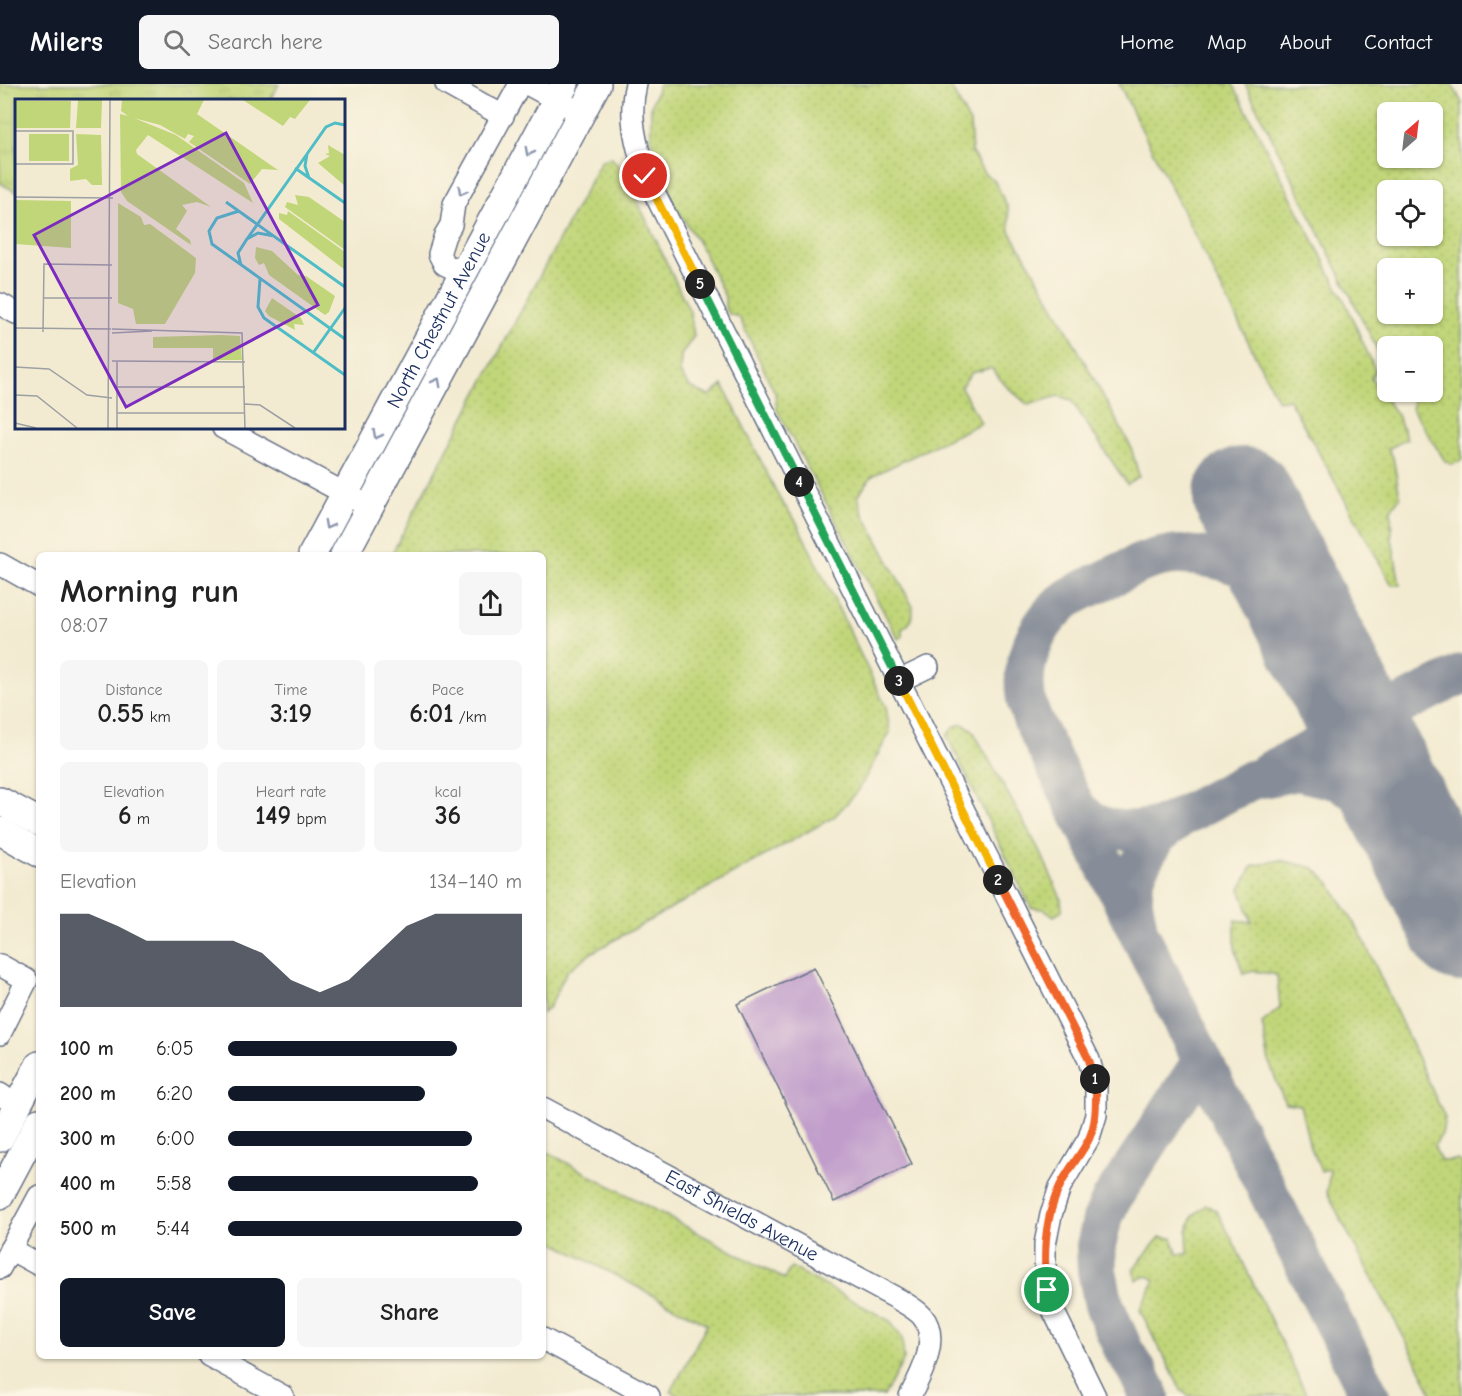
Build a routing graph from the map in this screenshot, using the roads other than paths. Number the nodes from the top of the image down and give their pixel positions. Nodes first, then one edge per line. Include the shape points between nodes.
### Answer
1 (446, 84) edge
2 (520, 84) edge
3 (527, 84) edge
4 (597, 84) edge
5 (636, 84) edge
6 (561, 92) edge
7 (581, 113) junction
8 (503, 116) junction
9 (464, 274) junction
10 (0, 304) edge
11 (15, 313) edge
12 (225, 429) edge
13 (345, 495) junction
14 (370, 507) junction
15 (314, 552) edge
16 (346, 552) edge
17 (0, 564) edge
18 (36, 584) edge
19 (928, 668) dead end
20 (899, 681) junction
21 (0, 801) edge
22 (36, 820) edge
23 (0, 831) edge
24 (36, 851) edge
25 (0, 965) edge
26 (0, 1034) edge
27 (36, 1068) edge
28 (8, 1100) edge
29 (546, 1110) edge
30 (36, 1128) edge
31 (0, 1138) edge
32 (0, 1168) edge
33 (0, 1195) edge
34 (36, 1202) edge
35 (5, 1259) edge
36 (36, 1264) edge
37 (546, 1341) edge
38 (214, 1359) edge
39 (283, 1396) edge
40 (649, 1396) edge
41 (910, 1396) edge
42 (1095, 1396) edge

1 - 8 street
2 - 8 street
3 - 6 street
4 - 7 main road, North Chestnut Avenue
5 - 20 street via 632,115 645,176
6 - 7 street
6 -> 9 main road, North Chestnut Avenue
14 -> 7 main road, North Chestnut Avenue
8 -> 9 street via 454,204 451,225 439,254 444,264
9 -> 13 main road, North Chestnut Avenue
10 - 11 street
12 - 13 street
13 - 14 street
13 -> 15 main road, North Chestnut Avenue
14 - 16 main road, North Chestnut Avenue
17 - 18 street
19 - 20 street
20 - 42 street via 1089,1060 1096,1084 1096,1115 1089,1138 1060,1187 1051,1215 1045,1271 1051,1306
21 - 22 main road
23 - 24 main road
25 - 26 street via 27,980
27 - 28 main road
28 - 31 main road
28 - 32 main road via 24,1110 26,1121
29 - 41 street, East Shields Avenue via 898,1299 921,1316 929,1335 928,1355
30 - 33 main road
34 - 35 street
35 - 36 street
37 - 40 street
38 - 39 street

